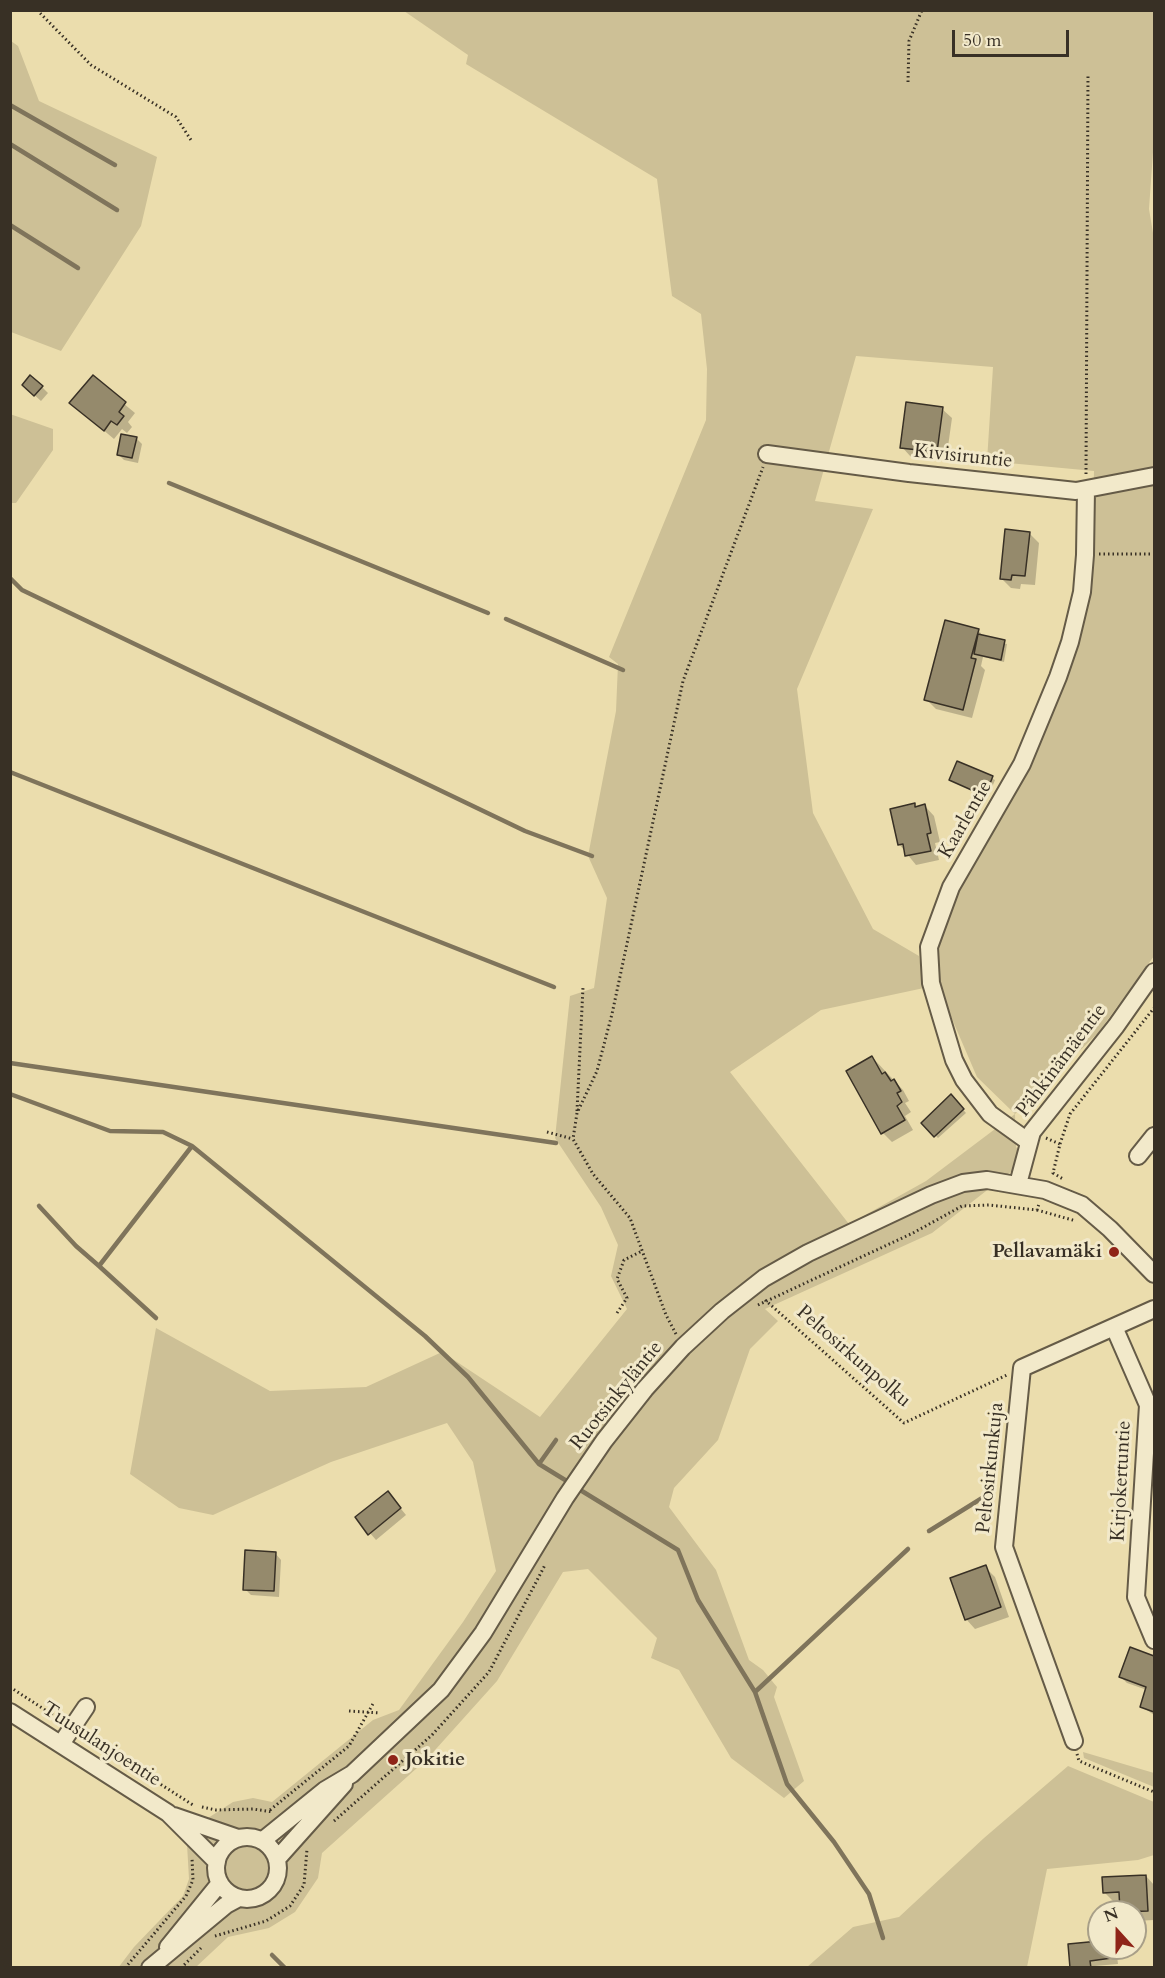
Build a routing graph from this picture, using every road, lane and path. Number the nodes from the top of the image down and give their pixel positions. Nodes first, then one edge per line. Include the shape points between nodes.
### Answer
1 (37, 10) edge
2 (922, 10) edge
3 (1088, 74) dead end
4 (908, 82) dead end
5 (191, 140) dead end
6 (767, 454) joint
7 (1155, 476) edge
8 (1086, 490) junction
9 (1155, 554) edge
10 (1085, 555) junction
11 (1155, 972) edge
12 (583, 987) dead end
13 (1155, 1008) edge
14 (577, 1113) junction
15 (547, 1132) dead end
16 (1155, 1136) edge
17 (573, 1139) junction
18 (1029, 1142) junction
19 (1059, 1144) dead end
20 (1138, 1156) dead end
21 (1053, 1173) dead end
22 (1018, 1184) junction
23 (1045, 1190) junction
24 (642, 1251) junction
25 (1155, 1274) edge
26 (765, 1300) junction
27 (757, 1306) dead end
28 (1155, 1309) edge
29 (617, 1313) dead end
30 (1114, 1327) junction
31 (683, 1347) junction
32 (1022, 1368) junction
33 (545, 1564) dead end
34 (1155, 1640) edge
35 (10, 1687) edge
36 (374, 1702) dead end
37 (86, 1707) dead end
38 (349, 1711) dead end
39 (10, 1712) edge
40 (366, 1712) junction
41 (380, 1713) dead end
42 (72, 1728) junction
43 (1074, 1741) joint
44 (61, 1744) junction
45 (1155, 1792) edge
46 (216, 1810) junction
47 (270, 1810) junction
48 (290, 1828) junction
49 (326, 1828) dead end
50 (201, 1834) junction
51 (238, 1838) junction
52 (262, 1840) junction
53 (313, 1841) dead end
54 (307, 1847) junction
55 (277, 1859) junction
56 (217, 1862) junction
57 (220, 1883) junction
58 (239, 1898) junction
59 (214, 1937) dead end
60 (205, 1945) dead end
61 (155, 1962) edge
62 (125, 1968) edge
63 (181, 1968) edge

1 - 5 path via 91,65 176,117
2 - 4 path via 909,41
3 - 8 path
6 - 8 street, Kivisiruntie
6 - 14 path via 683,681 612,1014 597,1071
7 - 8 street, Kivisiruntie
8 - 10 street, Kaarlentie
9 - 10 path
10 - 18 street, Kaarlentie via 1082,592 1070,642 1040,726 951,887 929,946 931,983 954,1060 964,1080 990,1114
11 - 18 street, Pähkinämäentie via 1032,1132
12 - 14 path
13 - 19 path via 1070,1114
14 - 17 path
15 - 17 path
16 - 20 street
17 - 24 path via 593,1174 630,1218
18 - 22 street, Pähkinämäentie
21 - 23 path
22 - 23 street, Ruotsinkyläntie
22 - 31 street, Ruotsinkyläntie via 987,1180 963,1183 808,1253 764,1278
23 - 25 street, Ruotsinkyläntie via 1082,1204
23 - 26 path via 1037,1210 962,1206 913,1233
24 - 29 path via 624,1260 617,1279 627,1298
24 - 31 path via 666,1315
26 - 27 path
26 - 32 path, Peltosirkunpolku via 904,1423
28 - 30 street
30 - 32 street
30 - 34 street, Kirjokertuntie via 1148,1405 1136,1597
31 - 48 street, Ruotsinkyläntie via 604,1441 483,1633 441,1690 352,1774 334,1797
32 - 43 street, Peltosirkunkuja via 1004,1547
33 - 49 path via 489,1672 432,1735
35 - 42 path
36 - 40 path
37 - 42 street
38 - 40 path
39 - 44 street, Tuusulanjoentie
40 - 41 path
40 - 47 path via 349,1746
42 - 44 street
42 - 46 path via 194,1806
43 - 45 path via 1079,1761
44 - 50 street, Tuusulanjoentie
46 - 47 path
46 - 50 path
47 - 48 path
48 - 52 street, Ruotsinkyläntie
48 - 54 path
48 - 55 street, Ruotsinkyläntie
50 - 51 street, Tuusulanjoentie
50 - 56 street, Tuusulanjoentie
50 - 62 path via 191,1850 193,1880 186,1896
51 - 52 street
51 - 56 street via 220,1852
52 - 55 street
53 - 54 path
54 - 59 path via 304,1885 290,1906 266,1921
55 - 58 street via 278,1872 264,1894 252,1899
56 - 57 street
57 - 58 street
57 - 61 street
58 - 61 street
60 - 63 path

